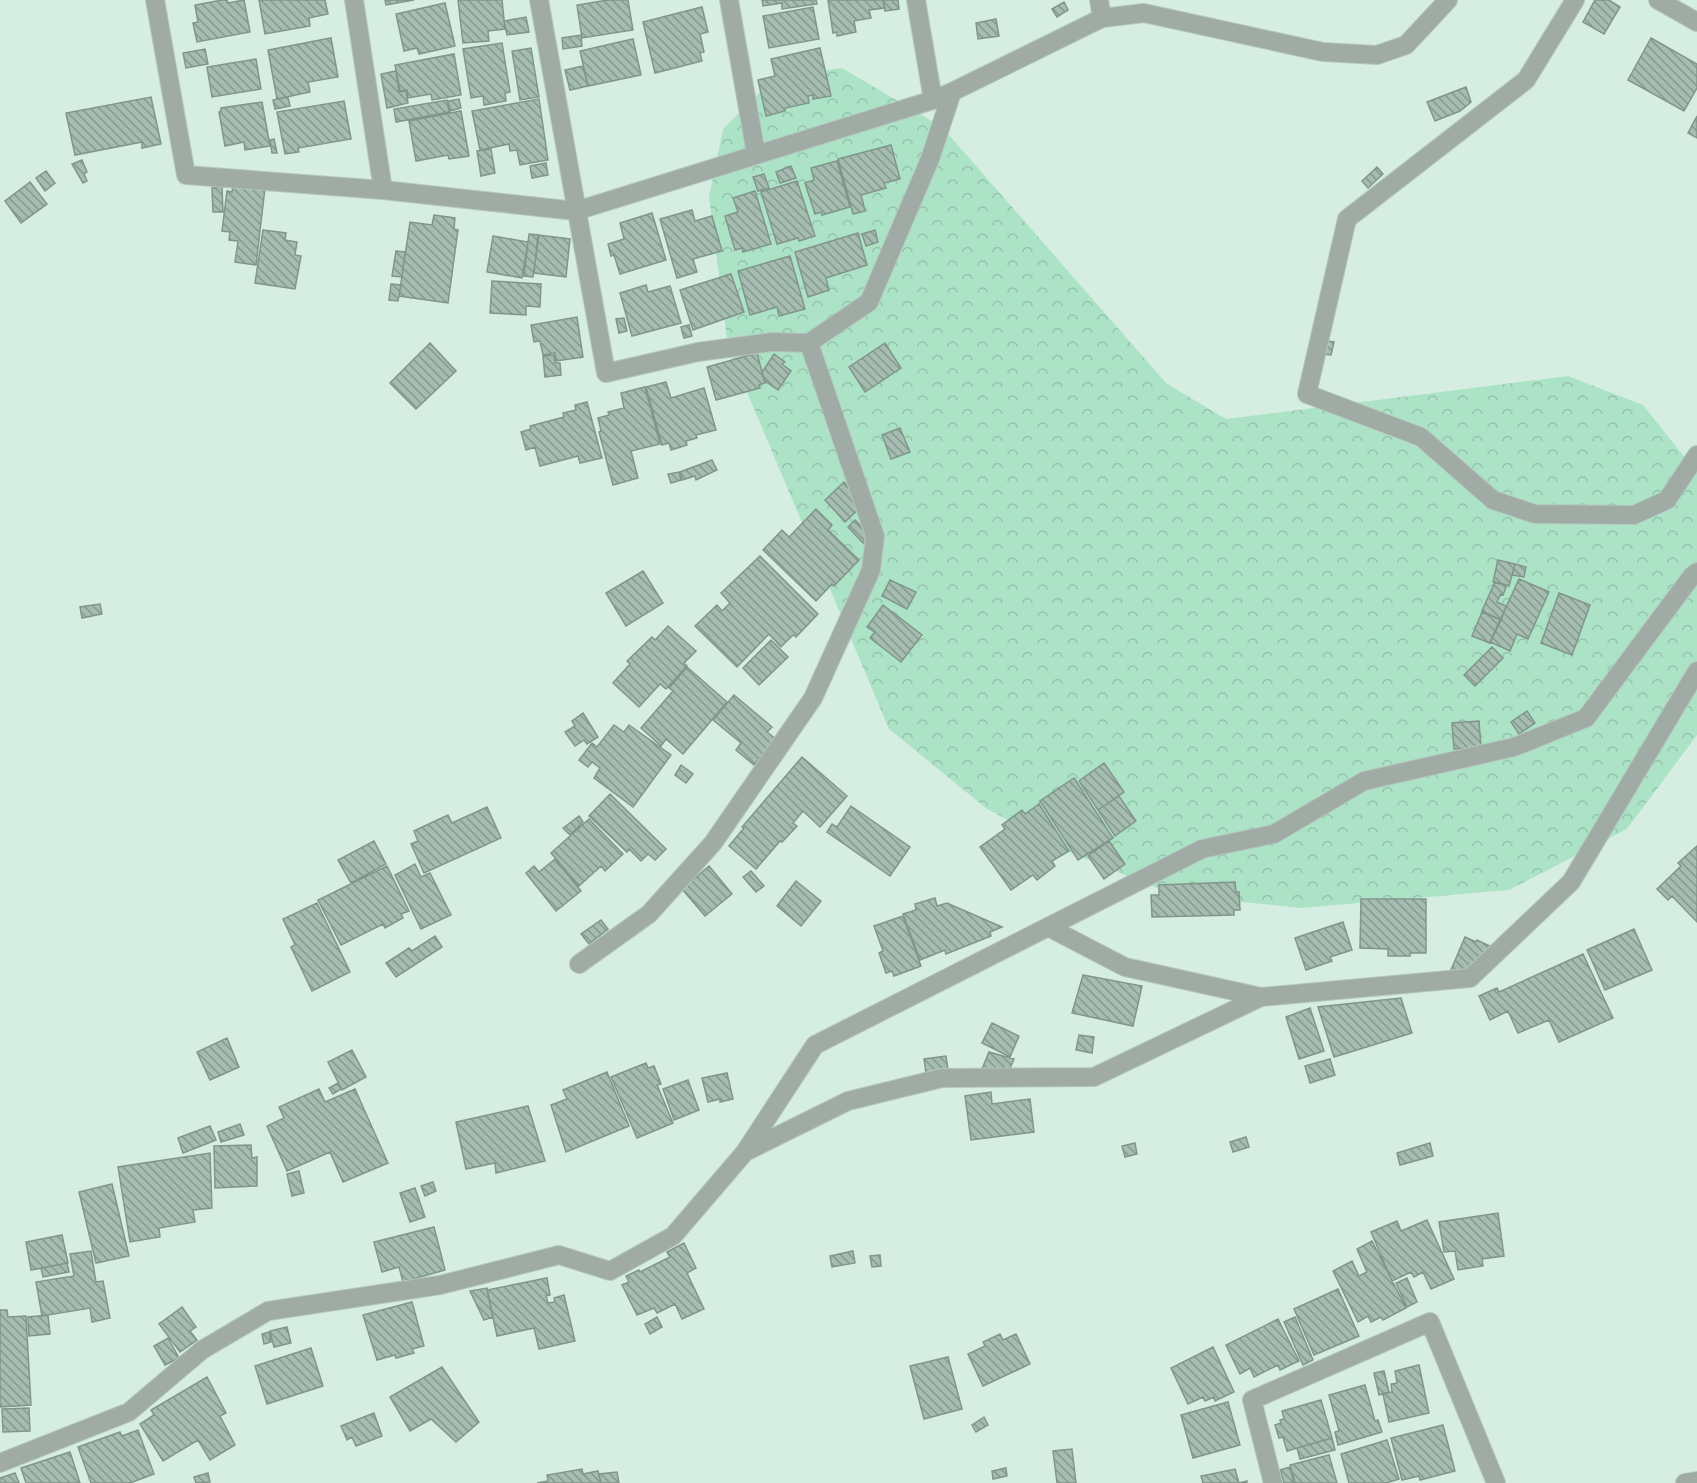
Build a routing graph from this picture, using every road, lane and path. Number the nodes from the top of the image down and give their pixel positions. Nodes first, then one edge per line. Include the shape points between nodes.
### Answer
1 (155, 0) edge
2 (354, 0) edge
3 (539, 0) edge
4 (729, 0) edge
5 (916, 0) edge
6 (1099, 0) edge
7 (1448, 0) edge
8 (1575, 0) edge
9 (1658, 0) edge
10 (1102, 18) junction
11 (1697, 22) edge
12 (952, 92) junction
13 (933, 100) junction
14 (756, 154) junction
15 (383, 190) junction
16 (576, 211) junction
17 (810, 343) junction
18 (1697, 455) edge
19 (1697, 572) edge
20 (1697, 671) edge
21 (1048, 927) junction
22 (579, 964) dead end
23 (1262, 997) junction
24 (745, 1152) junction
25 (0, 1463) edge
26 (1697, 1481) edge
27 (1272, 1483) edge
28 (1496, 1483) edge
29 (1685, 1483) edge

1 - 15 street via 186,175
2 - 15 street
3 - 16 street
4 - 14 street
5 - 13 street
6 - 10 street
7 - 10 street via 1406,45 1377,55 1323,52 1144,13
8 - 18 street via 1526,80 1347,219 1307,394 1421,437 1493,500 1535,514 1634,515 1667,500
9 - 11 street
10 - 12 street
12 - 13 street
12 - 17 street via 930,159 869,302
13 - 14 street
14 - 16 street
15 - 16 street
16 - 17 street via 606,373 698,352 772,342
17 - 22 street via 875,536 871,570 813,698 713,843 649,914
19 - 21 street via 1586,718 1514,747 1364,781 1274,834 1202,849
20 - 23 street via 1571,882 1470,978
21 - 23 street via 1125,968
21 - 24 street via 815,1045
23 - 24 street via 1094,1077 942,1078 848,1101
24 - 25 street via 673,1236 610,1270 559,1255 440,1285 268,1311 202,1350 129,1412
26 - 29 street
27 - 28 street via 1252,1400 1430,1322

